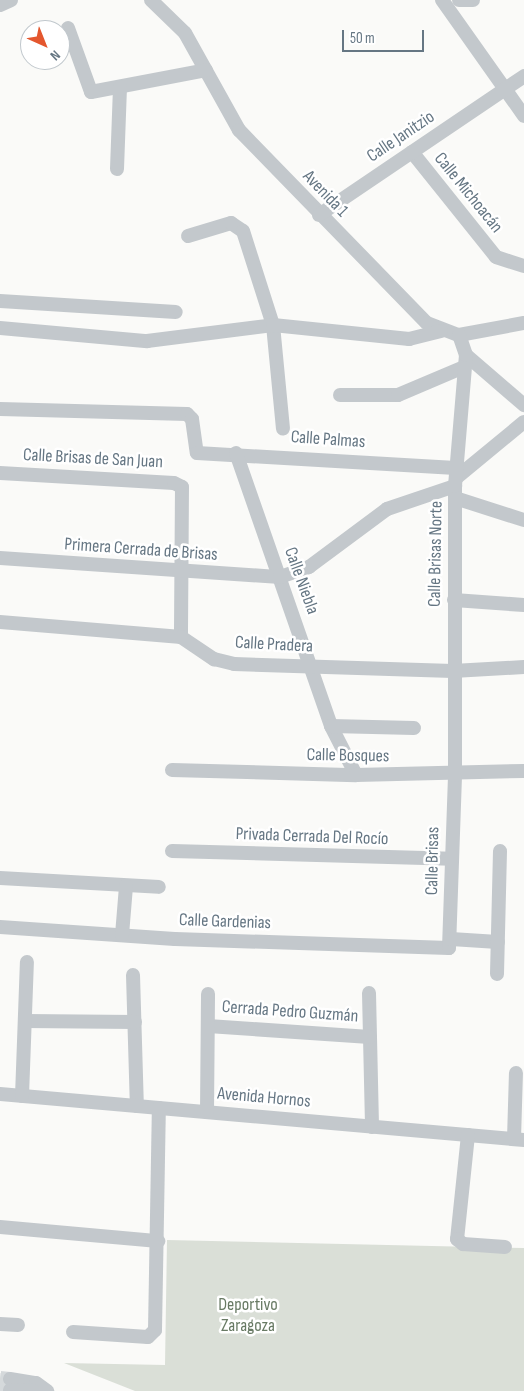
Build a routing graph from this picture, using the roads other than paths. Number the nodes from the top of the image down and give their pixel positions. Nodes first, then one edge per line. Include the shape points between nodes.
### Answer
1 (11, 0) edge
2 (151, 0) edge
3 (442, 0) edge
4 (458, 0) edge
5 (473, 0) edge
6 (0, 5) edge
7 (70, 33) edge
8 (206, 70) junction
9 (524, 76) edge
10 (120, 88) junction
11 (504, 91) junction
12 (524, 116) edge
13 (412, 152) junction
14 (117, 169) dead end
15 (319, 214) junction
16 (188, 236) dead end
17 (524, 266) edge
18 (0, 301) edge
19 (176, 312) dead end
20 (524, 323) edge
21 (273, 326) junction
22 (0, 328) edge
23 (441, 331) junction
24 (459, 335) junction
25 (465, 361) junction
26 (340, 395) dead end
27 (524, 405) edge
28 (0, 410) edge
29 (524, 422) edge
30 (283, 429) dead end
31 (236, 453) junction
32 (0, 472) edge
33 (456, 483) junction
34 (524, 520) edge
35 (0, 558) edge
36 (184, 573) junction
37 (280, 578) junction
38 (454, 600) junction
39 (524, 605) edge
40 (0, 622) edge
41 (181, 637) junction
42 (312, 666) junction
43 (524, 667) edge
44 (453, 671) junction
45 (331, 726) junction
46 (414, 728) dead end
47 (172, 770) dead end
48 (524, 771) edge
49 (356, 775) junction
50 (455, 775) junction
51 (172, 851) dead end
52 (500, 851) dead end
53 (451, 859) junction
54 (0, 878) edge
55 (126, 886) junction
56 (159, 887) dead end
57 (0, 927) edge
58 (122, 935) junction
59 (498, 942) junction
60 (450, 943) junction
61 (27, 962) dead end
62 (498, 974) dead end
63 (132, 975) dead end
64 (208, 994) dead end
65 (369, 994) dead end
66 (25, 1021) junction
67 (136, 1022) junction
68 (208, 1026) junction
69 (370, 1036) junction
70 (516, 1073) dead end
71 (0, 1094) edge
72 (22, 1096) junction
73 (137, 1106) junction
74 (519, 1107) edge
75 (158, 1108) junction
76 (207, 1112) junction
77 (372, 1127) junction
78 (468, 1135) junction
79 (519, 1140) edge
80 (0, 1226) edge
81 (158, 1241) junction
82 (505, 1247) dead end
83 (0, 1324) edge
84 (18, 1325) dead end
85 (73, 1332) dead end
86 (10, 1385) edge
87 (33, 1391) edge
88 (47, 1391) edge

1 - 6 street
2 - 8 street, Avenida 1 via 185,33
3 - 11 street
4 - 5 street
7 - 10 street via 92,92
8 - 10 street
8 - 15 street, Avenida 1 via 239,130
9 - 11 street, Calle Janitzio
10 - 14 street
11 - 12 street
11 - 13 street, Calle Janitzio
13 - 15 street, Calle Janitzio
13 - 17 street, Calle Michoacán via 496,257
15 - 23 street, Avenida 1
16 - 21 street via 238,224
18 - 19 street
20 - 24 street
21 - 22 street via 166,341
21 - 23 street via 409,339
21 - 30 street
23 - 24 street
24 - 25 street, Calle Brisas Norte
25 - 26 street via 398,395
25 - 27 street
25 - 33 street, Calle Brisas Norte
28 - 31 street, Calle Palmas via 190,416 197,453
29 - 33 street
31 - 33 street, Calle Palmas
31 - 37 street, Calle Niebla
32 - 36 street, Calle Brisas de San Juan via 174,483 182,487
33 - 34 street, Calle Palmas
33 - 37 street via 387,509 309,566
33 - 38 street, Calle Brisas Norte
35 - 36 street, Primera Cerrada de Brisas
36 - 37 street, Primera Cerrada de Brisas
36 - 41 street
37 - 42 street, Calle Niebla
38 - 39 street
38 - 44 street, Calle Brisas Norte
40 - 41 street, Calle Pradera
41 - 42 street, Calle Pradera via 214,659 234,664
42 - 44 street, Calle Pradera
42 - 45 street, Calle Niebla
43 - 44 street, Calle Pradera
44 - 50 street, Calle Brisas Norte
45 - 46 street
45 - 49 street, Calle Niebla
47 - 49 street, Calle Bosques
48 - 50 street, Calle Bosques
49 - 50 street, Calle Bosques
50 - 53 street, Calle Brisas
51 - 53 street, Privada Cerrada Del Rocío
52 - 59 street
53 - 60 street, Calle Brisas
54 - 55 street
55 - 56 street
55 - 58 street
57 - 58 street, Calle Gardenias
58 - 60 street, Calle Gardenias
59 - 60 street, Calle Gardenias
59 - 62 street
61 - 66 street
63 - 67 street
64 - 68 street
65 - 69 street
66 - 67 street
66 - 72 street
67 - 73 street
68 - 69 street, Cerrada Pedro Guzmán
68 - 76 street
69 - 77 street
70 - 74 street
71 - 72 street, Avenida Hornos
72 - 73 street, Avenida Hornos
73 - 75 street, Avenida Hornos
74 - 79 street
75 - 76 street, Avenida Hornos
75 - 81 street
76 - 77 street, Avenida Hornos
77 - 78 street, Avenida Hornos
78 - 79 street, Avenida Hornos
78 - 82 street via 458,1239 464,1244
80 - 81 street
81 - 85 street via 153,1334
83 - 84 street
86 - 87 street
86 - 88 street via 36,1383

